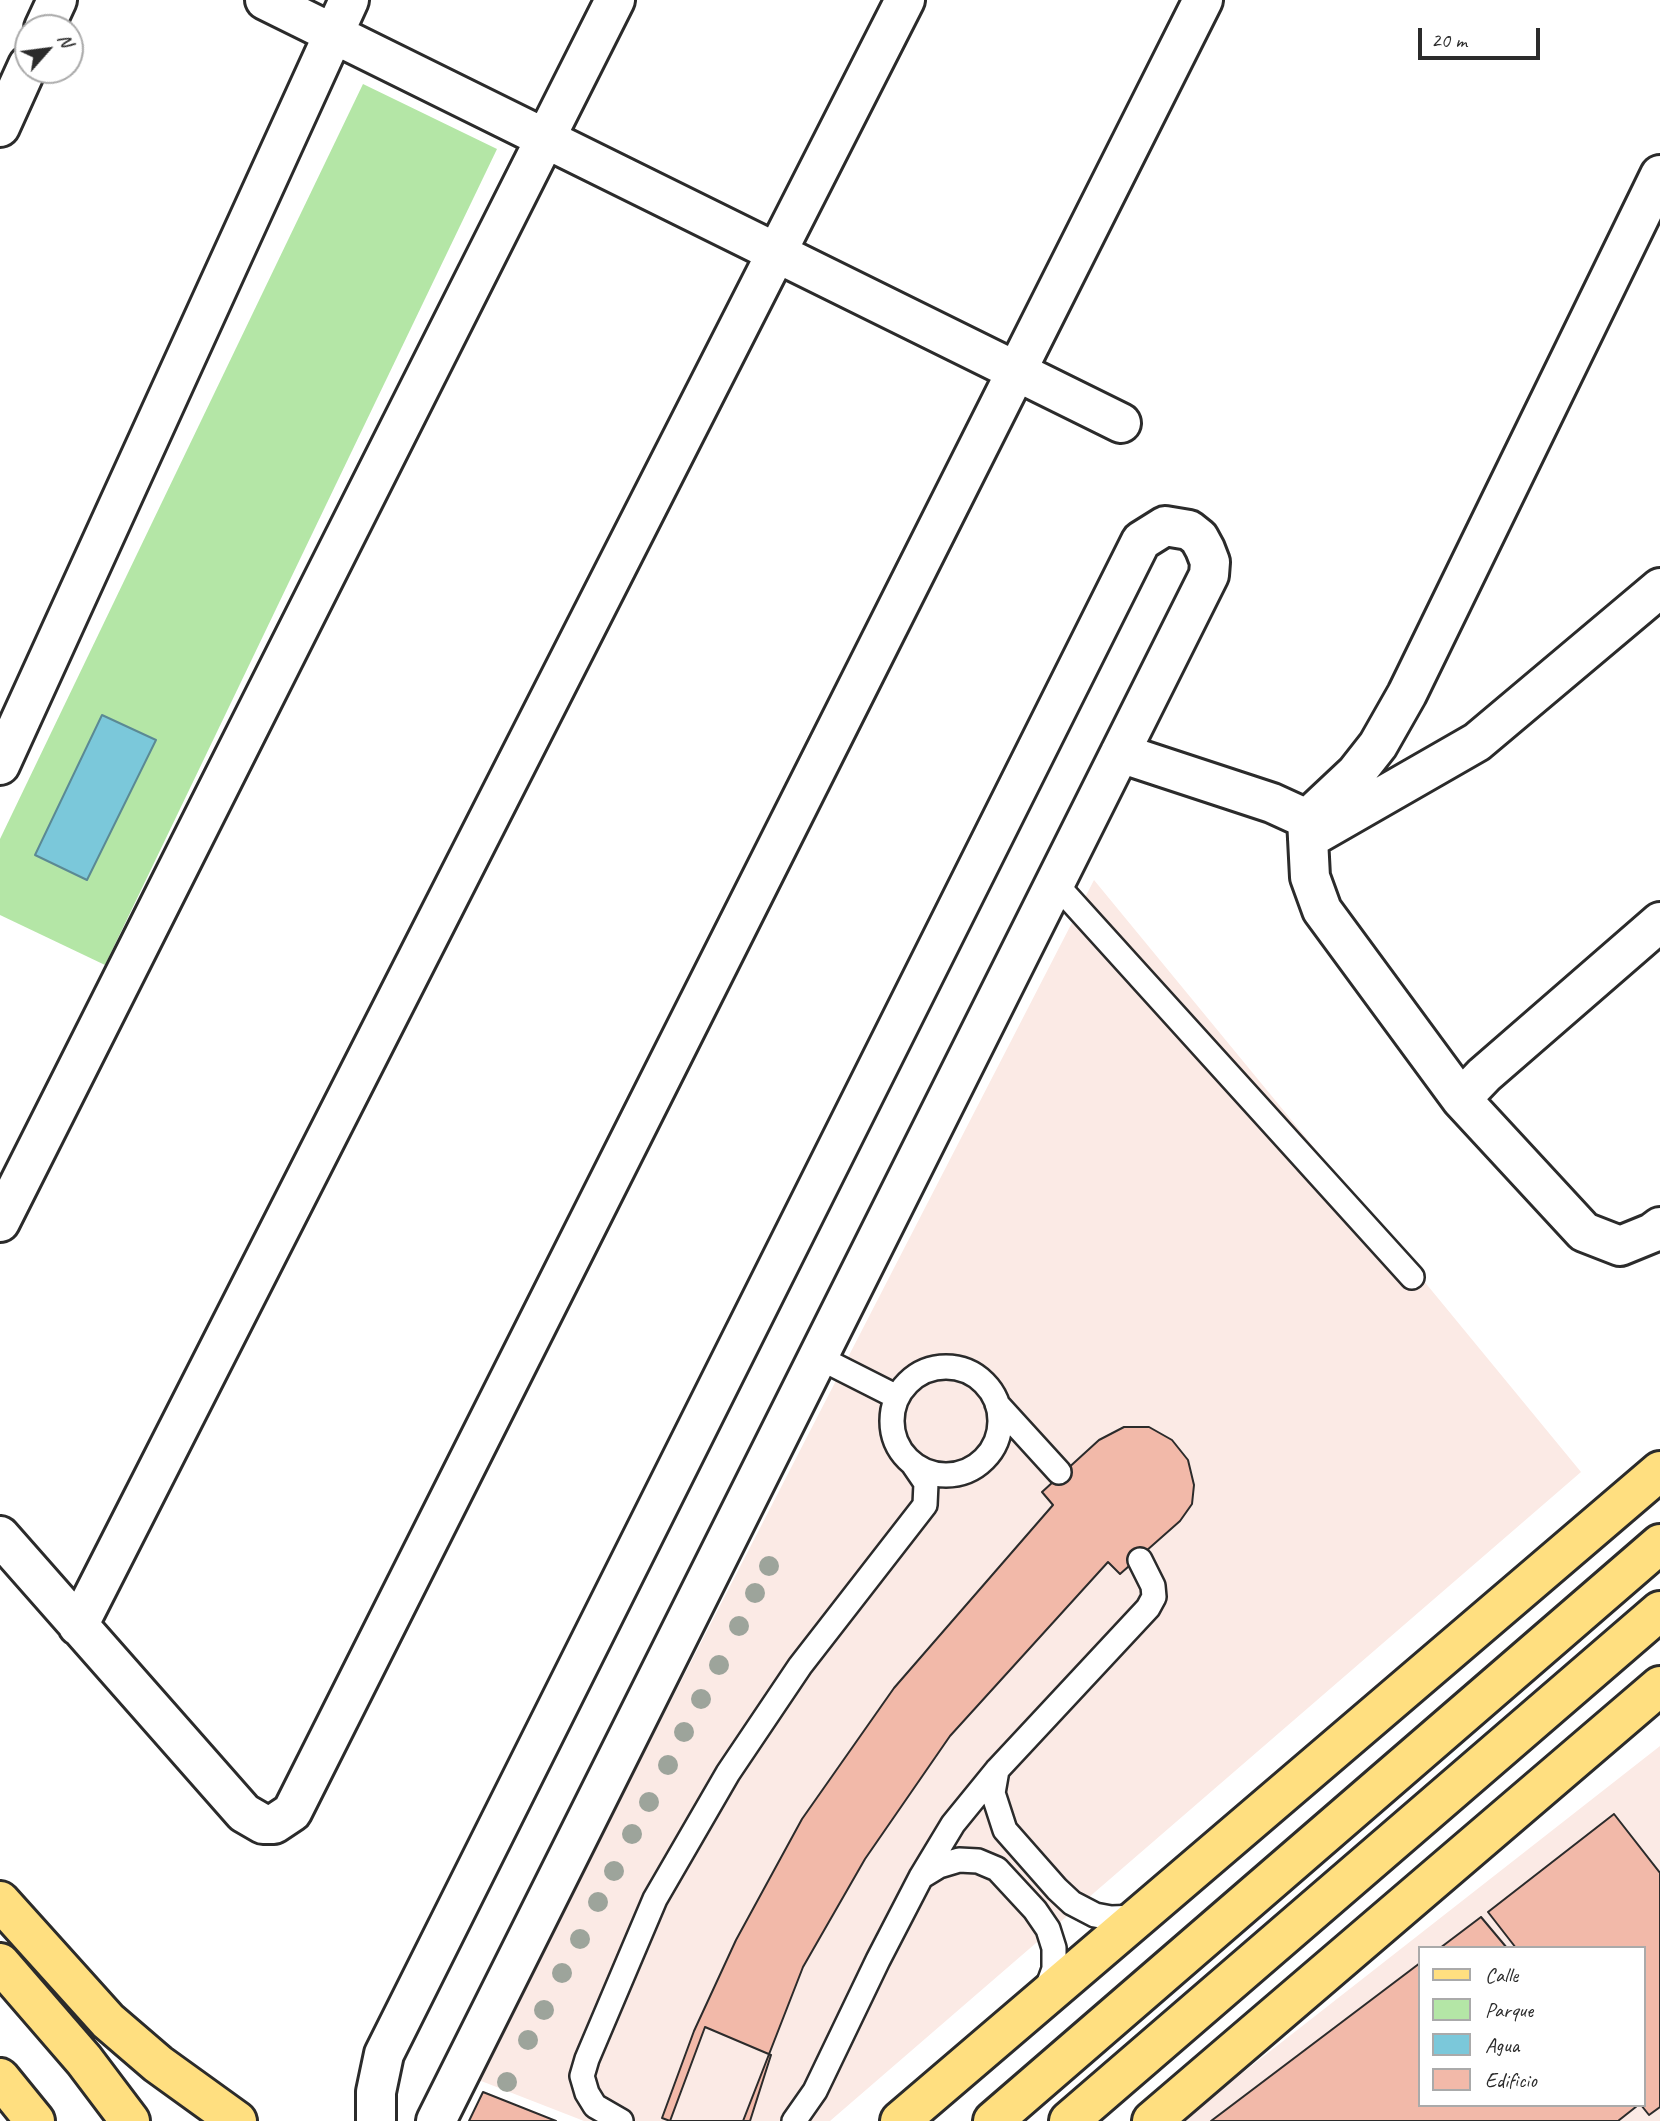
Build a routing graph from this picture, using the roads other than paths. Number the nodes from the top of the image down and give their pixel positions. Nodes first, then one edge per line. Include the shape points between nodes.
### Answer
1 (265, 0) edge
2 (349, 0) edge
3 (614, 0) edge
4 (905, 0) edge
5 (1203, 0) edge
6 (333, 34) junction
7 (19, 84) edge
8 (0, 127) edge
9 (545, 138) junction
10 (1660, 175) edge
11 (776, 252) junction
12 (1017, 371) junction
13 (1121, 423) dead end
14 (1660, 589) edge
15 (1121, 753) junction
16 (0, 765) edge
17 (1308, 829) junction
18 (1055, 883) junction
19 (1660, 922) edge
20 (1461, 1099) junction
21 (0, 1222) edge
22 (1660, 1227) edge
23 (1412, 1277) dead end
24 (818, 1357) junction
25 (897, 1397) junction
26 (997, 1404) junction
27 (913, 1464) junction
28 (1660, 1471) edge
29 (1059, 1472) dead end
30 (0, 1536) edge
31 (1660, 1544) edge
32 (1140, 1560) dead end
33 (1660, 1611) edge
34 (78, 1626) junction
35 (1660, 1686) edge
36 (997, 1770) junction
37 (921, 1877) junction
38 (0, 1900) edge
39 (1138, 1917) junction
40 (0, 1963) edge
41 (1044, 1997) junction
42 (0, 2078) edge
43 (387, 2116) edge
44 (35, 2121) edge
45 (130, 2121) edge
46 (237, 2121) edge
47 (436, 2121) edge
48 (621, 2121) edge
49 (793, 2121) edge
50 (900, 2121) edge
51 (993, 2121) edge
52 (1069, 2121) edge
53 (1152, 2121) edge

1 - 6 street
2 - 6 street
3 - 9 street
4 - 11 street
5 - 12 street
6 - 9 street
6 - 16 street
7 - 8 street
9 - 11 street
9 - 21 street
10 - 17 street via 1407,694 1378,745
11 - 12 street
11 - 34 street
12 - 13 street
12 - 34 street via 292,1812 274,1824 263,1824 244,1813
14 - 17 street via 1477,742
15 - 17 street via 1272,803
15 - 18 street
15 - 43 street via 1209,575 1210,562 1199,538 1177,526 1152,532 1141,541 384,2054 379,2072
17 - 20 street via 1310,877 1322,909
18 - 23 lane
18 - 24 street
19 - 20 street
20 - 22 street via 1584,1232 1620,1246
24 - 25 lane
24 - 47 street
25 - 26 lane via 922,1371 958,1368 988,1387
25 - 27 lane via 893,1434 900,1451
26 - 27 lane via 998,1438 977,1465 945,1475
26 - 29 lane
27 - 48 lane via 926,1483 925,1505 800,1666 729,1773 655,1899 582,2076 596,2106
28 - 39 main road
30 - 34 street
31 - 51 main road
32 - 36 lane via 1153,1586 1148,1608
33 - 52 main road
35 - 53 main road
36 - 37 lane via 953,1824
36 - 39 lane via 993,1793 1004,1830 1057,1889 1095,1915
37 - 41 lane via 959,1860 997,1869 1048,1929 1054,1969
37 - 49 lane via 815,2091
38 - 46 main road via 108,2021
39 - 41 main road
40 - 45 main road
41 - 50 main road
42 - 44 main road

